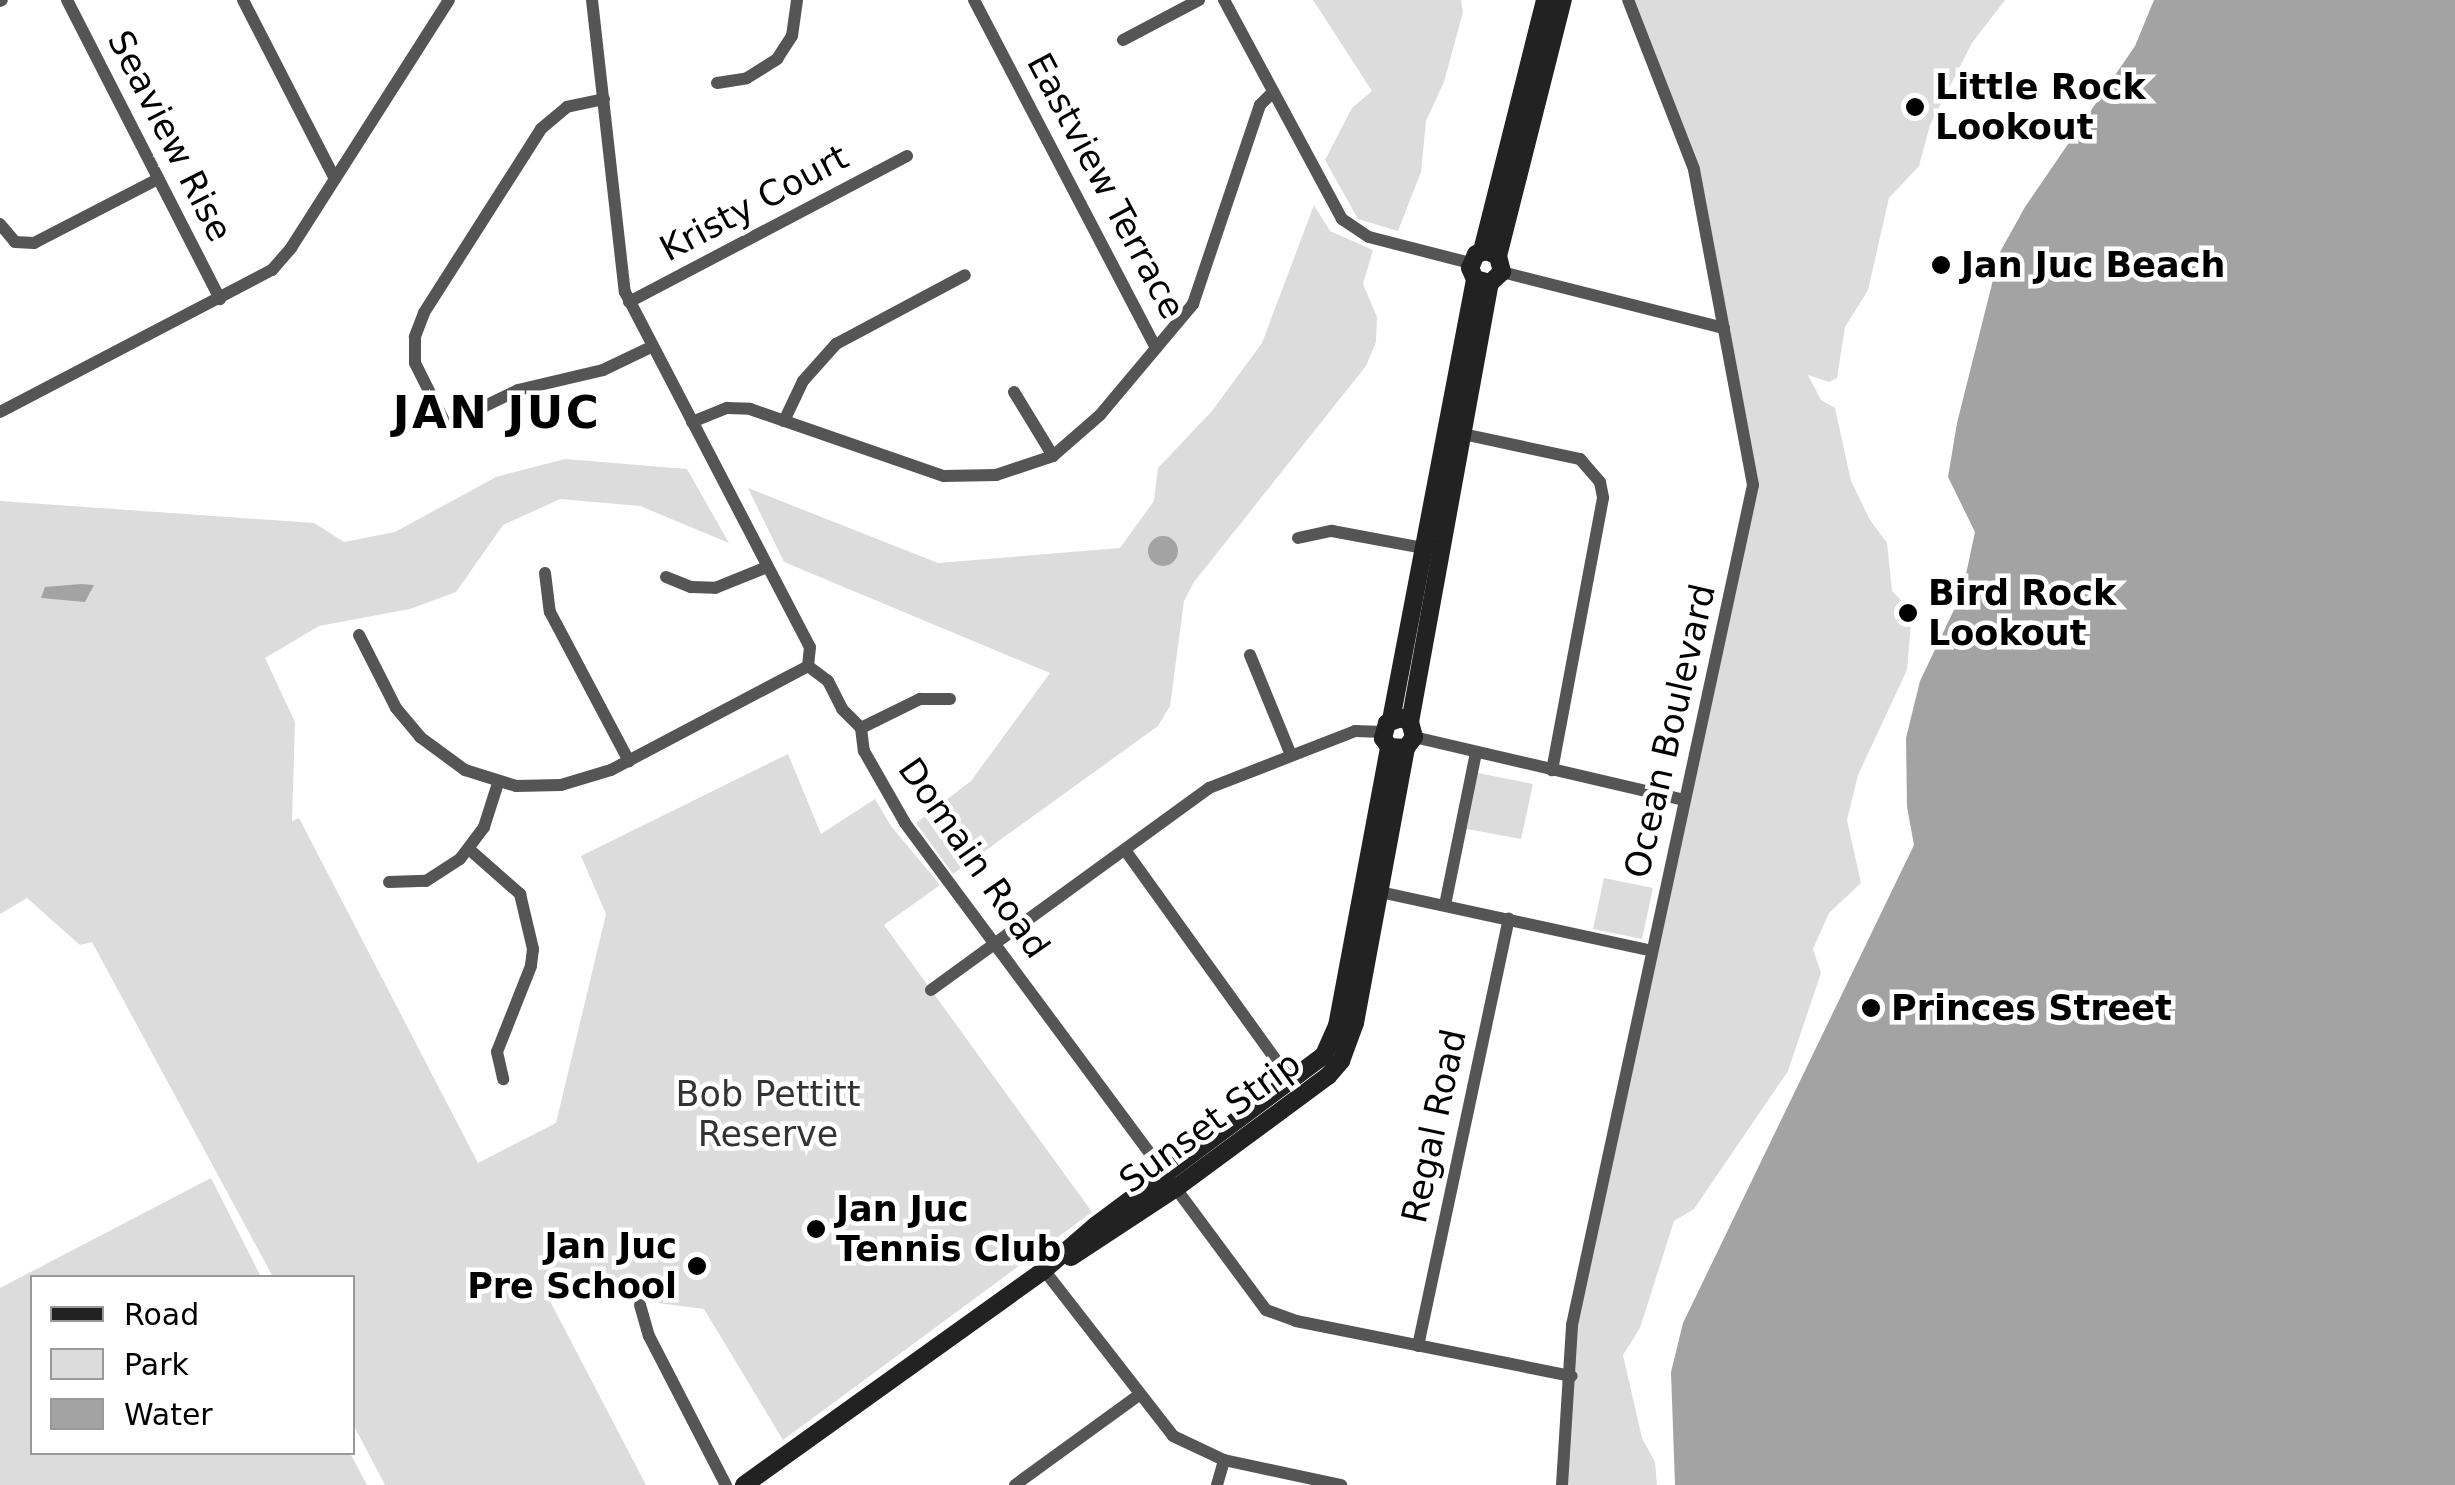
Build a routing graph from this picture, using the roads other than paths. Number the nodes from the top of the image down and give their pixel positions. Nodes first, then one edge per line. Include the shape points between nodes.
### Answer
1 (67, 0) edge
2 (243, 0) edge
3 (592, 0) edge
4 (796, 0) edge
5 (974, 0) edge
6 (1199, 0) edge
7 (1224, 0) edge
8 (1545, 0) edge
9 (1562, 0) edge
10 (1628, 0) edge
11 (447, 1) edge
12 (1123, 40) dead end
13 (717, 83) dead end
14 (1273, 92) junction
15 (604, 99) junction
16 (907, 156) dead end
17 (335, 178) junction
18 (158, 179) junction
19 (0, 224) edge
20 (1486, 267) junction
21 (965, 275) dead end
22 (220, 299) junction
23 (629, 302) junction
24 (1724, 328) junction
25 (652, 347) junction
26 (1156, 348) junction
27 (1014, 392) dead end
28 (0, 412) edge
29 (784, 420) junction
30 (692, 422) junction
31 (1464, 434) junction
32 (1053, 456) junction
33 (1298, 538) dead end
34 (1432, 550) junction
35 (768, 568) junction
36 (545, 572) dead end
37 (666, 577) dead end
38 (359, 635) dead end
39 (1250, 655) dead end
40 (808, 666) junction
41 (950, 699) dead end
42 (862, 728) junction
43 (1399, 734) junction
44 (1476, 752) junction
45 (1291, 755) junction
46 (629, 761) junction
47 (1552, 770) junction
48 (498, 783) junction
49 (1684, 800) junction
50 (470, 850) junction
51 (1124, 850) junction
52 (389, 882) dead end
53 (1380, 892) junction
54 (1445, 906) junction
55 (1508, 920) junction
56 (997, 944) junction
57 (1652, 950) junction
58 (931, 990) dead end
59 (503, 1080) dead end
60 (1292, 1082) junction
61 (1170, 1181) junction
62 (1044, 1270) junction
63 (640, 1306) dead end
64 (1418, 1346) junction
65 (1572, 1376) junction
66 (1138, 1395) junction
67 (1224, 1460) junction
68 (726, 1485) edge
69 (744, 1485) edge
70 (1015, 1485) edge
71 (1217, 1485) edge
72 (1341, 1485) edge
73 (1562, 1485) edge

1 - 18 street, Seaview Rise
2 - 17 street
3 - 15 street, Domain Road
4 - 13 street via 792,36 778,59 747,78
5 - 26 street, Eastview Terrace
6 - 12 street
7 - 14 street
8 - 20 street, Sunset Strip
9 - 20 street, Sunset Strip
10 - 24 street, Ocean Boulevard via 1687,142
11 - 17 street
14 - 20 street via 1349,227
14 - 26 street via 1260,105 1198,294
15 - 23 street, Domain Road via 620,271
15 - 25 street via 567,106 542,130 417,325 415,363 446,425 506,395 603,370
16 - 23 street, Kristy Court
17 - 22 street via 281,261
18 - 19 street via 34,243 15,242
18 - 22 street, Seaview Rise
20 - 24 street
20 - 31 street, Sunset Strip
20 - 34 street, Sunset Strip
21 - 29 street via 836,344 797,391
22 - 28 street
23 - 25 street, Domain Road
24 - 49 street, Ocean Boulevard via 1752,496
25 - 30 street, Domain Road
26 - 32 street via 1083,433
27 - 32 street
29 - 30 street via 738,408
29 - 32 street via 944,476 996,475
30 - 35 street, Domain Road
31 - 34 street, Sunset Strip
31 - 47 street via 1580,459 1600,482
33 - 34 street via 1332,531
34 - 43 street, Sunset Strip
35 - 37 street via 715,588
35 - 40 street, Domain Road via 810,647
36 - 46 street via 550,612
38 - 48 street via 396,708 420,737 448,760
39 - 45 street
40 - 42 street, Domain Road via 828,681 842,709
40 - 46 street
41 - 42 street via 920,699
42 - 56 street, Domain Road via 864,751 895,808
43 - 44 street
43 - 45 street via 1355,731
43 - 53 street, Sunset Strip
43 - 60 street, Sunset Strip via 1334,1037
44 - 47 street
44 - 54 street
45 - 51 street via 1210,788
46 - 48 street via 561,785
47 - 49 street
48 - 50 street
49 - 57 street, Ocean Boulevard
50 - 52 street via 438,876
50 - 59 street via 520,894 533,949 497,1052
51 - 56 street
51 - 60 street
53 - 54 street
53 - 61 street, Sunset Strip via 1352,1039 1341,1061
54 - 55 street
55 - 57 street
55 - 64 street, Regal Road
56 - 58 street
56 - 61 street, Domain Road
57 - 65 street, Ocean Boulevard via 1572,1325
60 - 61 street, Sunset Strip
61 - 62 street, Sunset Strip
61 - 64 street, Domain Road via 1266,1310
62 - 66 street
62 - 69 street, Sunset Strip
63 - 68 street via 648,1336
64 - 65 street, Domain Road
65 - 73 street, Ocean Boulevard
66 - 67 street via 1173,1436
66 - 70 street
67 - 71 street
67 - 72 street

